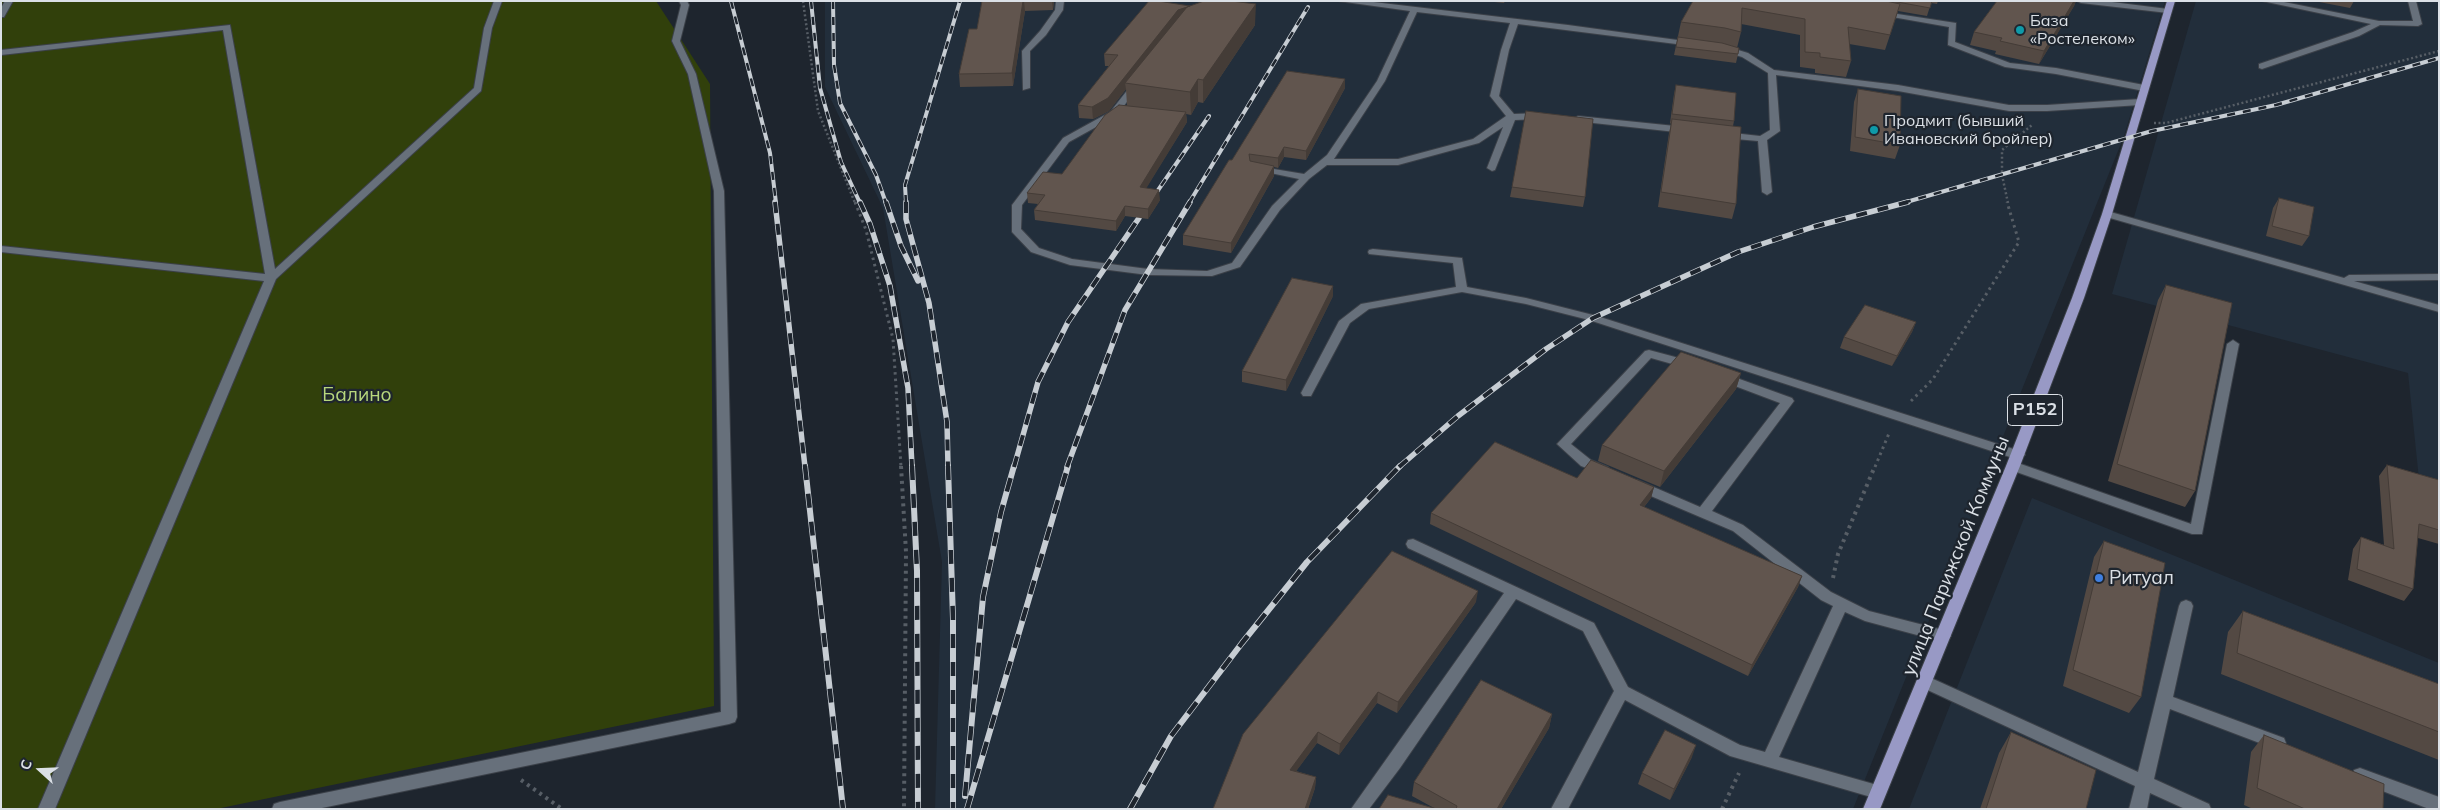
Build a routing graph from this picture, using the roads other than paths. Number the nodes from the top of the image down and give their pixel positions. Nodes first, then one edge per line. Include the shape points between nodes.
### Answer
1 (9, 1) edge
2 (498, 1) edge
3 (683, 1) edge
4 (1060, 1) edge
5 (1342, 1) edge
6 (2081, 1) edge
7 (2266, 1) edge
8 (2412, 1) edge
9 (2169, 6) edge
10 (1414, 10) junction
11 (1871, 11) edge
12 (1, 15) edge
13 (1515, 21) junction
14 (2379, 23) junction
15 (1702, 45) edge
16 (1712, 46) edge
17 (1, 53) edge
18 (2262, 66) dead end
19 (1772, 72) junction
20 (1142, 78) edge
21 (1026, 88) dead end
22 (2144, 88) junction
23 (2140, 102) junction
24 (1511, 117) junction
25 (1552, 117) edge
26 (1571, 118) edge
27 (1693, 131) edge
28 (1711, 133) edge
29 (1762, 139) junction
30 (1325, 162) junction
31 (1253, 167) edge
32 (1492, 168) dead end
33 (1306, 177) junction
34 (1767, 192) dead end
35 (2107, 214) junction
36 (1, 249) edge
37 (1373, 252) dead end
38 (2439, 277) edge
39 (271, 278) junction
40 (2334, 278) junction
41 (1462, 289) junction
42 (2438, 308) edge
43 (2233, 344) dead end
44 (1307, 393) dead end
45 (2016, 460) junction
46 (1703, 513) junction
47 (1414, 544) dead end
48 (1514, 592) junction
49 (1842, 604) junction
50 (2186, 606) dead end
51 (1944, 636) junction
52 (1925, 682) junction
53 (1622, 692) junction
54 (2164, 700) junction
55 (2292, 749) edge
56 (1769, 761) junction
57 (2347, 770) edge
58 (2144, 782) junction
59 (1878, 792) junction
60 (2439, 805) edge
61 (46, 809) edge
62 (280, 809) edge
63 (1359, 809) edge
64 (1559, 809) edge
65 (1871, 809) edge
66 (2138, 809) edge
67 (2203, 809) edge

1 - 12 street
2 - 39 street via 488,28 478,89
3 - 62 street via 685,5 676,42 692,74 719,192 729,717
4 - 21 street via 1059,10 1026,51
5 - 10 street
6 - 9 street
7 - 14 street
8 - 14 street via 2418,24
9 - 22 main road, улица Парижской Коммуны / Р152
10 - 13 street
10 - 30 street via 1381,81
11 - 22 street via 1953,25 1951,44 2008,64
13 - 15 street
13 - 24 street via 1494,96
14 - 18 street
16 - 19 street via 1745,55
17 - 39 street via 227,27
19 - 23 street via 1898,88 2009,108
19 - 29 street via 1775,131
20 - 33 street via 1123,109 1066,140 1018,205 1016,230 1035,250 1070,262 1148,272 1208,274 1236,265 1276,208
22 - 23 main road, улица Парижской Коммуны / Р152
23 - 35 main road, улица Парижской Коммуны / Р152
24 - 25 street
24 - 30 street via 1476,141 1398,162
24 - 32 street
26 - 27 street
28 - 29 street
29 - 34 street
30 - 33 street
31 - 33 street
35 - 40 street
35 - 45 main road, улица Парижской Коммуны / Р152
36 - 39 street
37 - 41 street via 1458,260
38 - 40 street
39 - 61 street
40 - 42 street
41 - 44 street via 1365,306 1345,321
41 - 45 street via 1593,318 1897,416
43 - 45 street via 2197,531
45 - 51 main road, улица Парижской Коммуны / Р152
46 - 46 street via 1586,463 1563,444 1649,354 1788,401
46 - 49 street via 1738,528
47 - 48 street
48 - 53 street via 1589,627
48 - 63 street
49 - 51 street via 1865,615
49 - 56 street
50 - 54 street
51 - 52 main road, улица Парижской Коммуны / Р152
52 - 58 street
52 - 59 main road, улица Парижской Коммуны / Р152
53 - 56 street via 1736,751
53 - 64 street
54 - 55 street
54 - 58 street
56 - 59 street
57 - 60 street
58 - 66 street
58 - 67 street
59 - 65 main road, улица Парижской Коммуны / Р152

